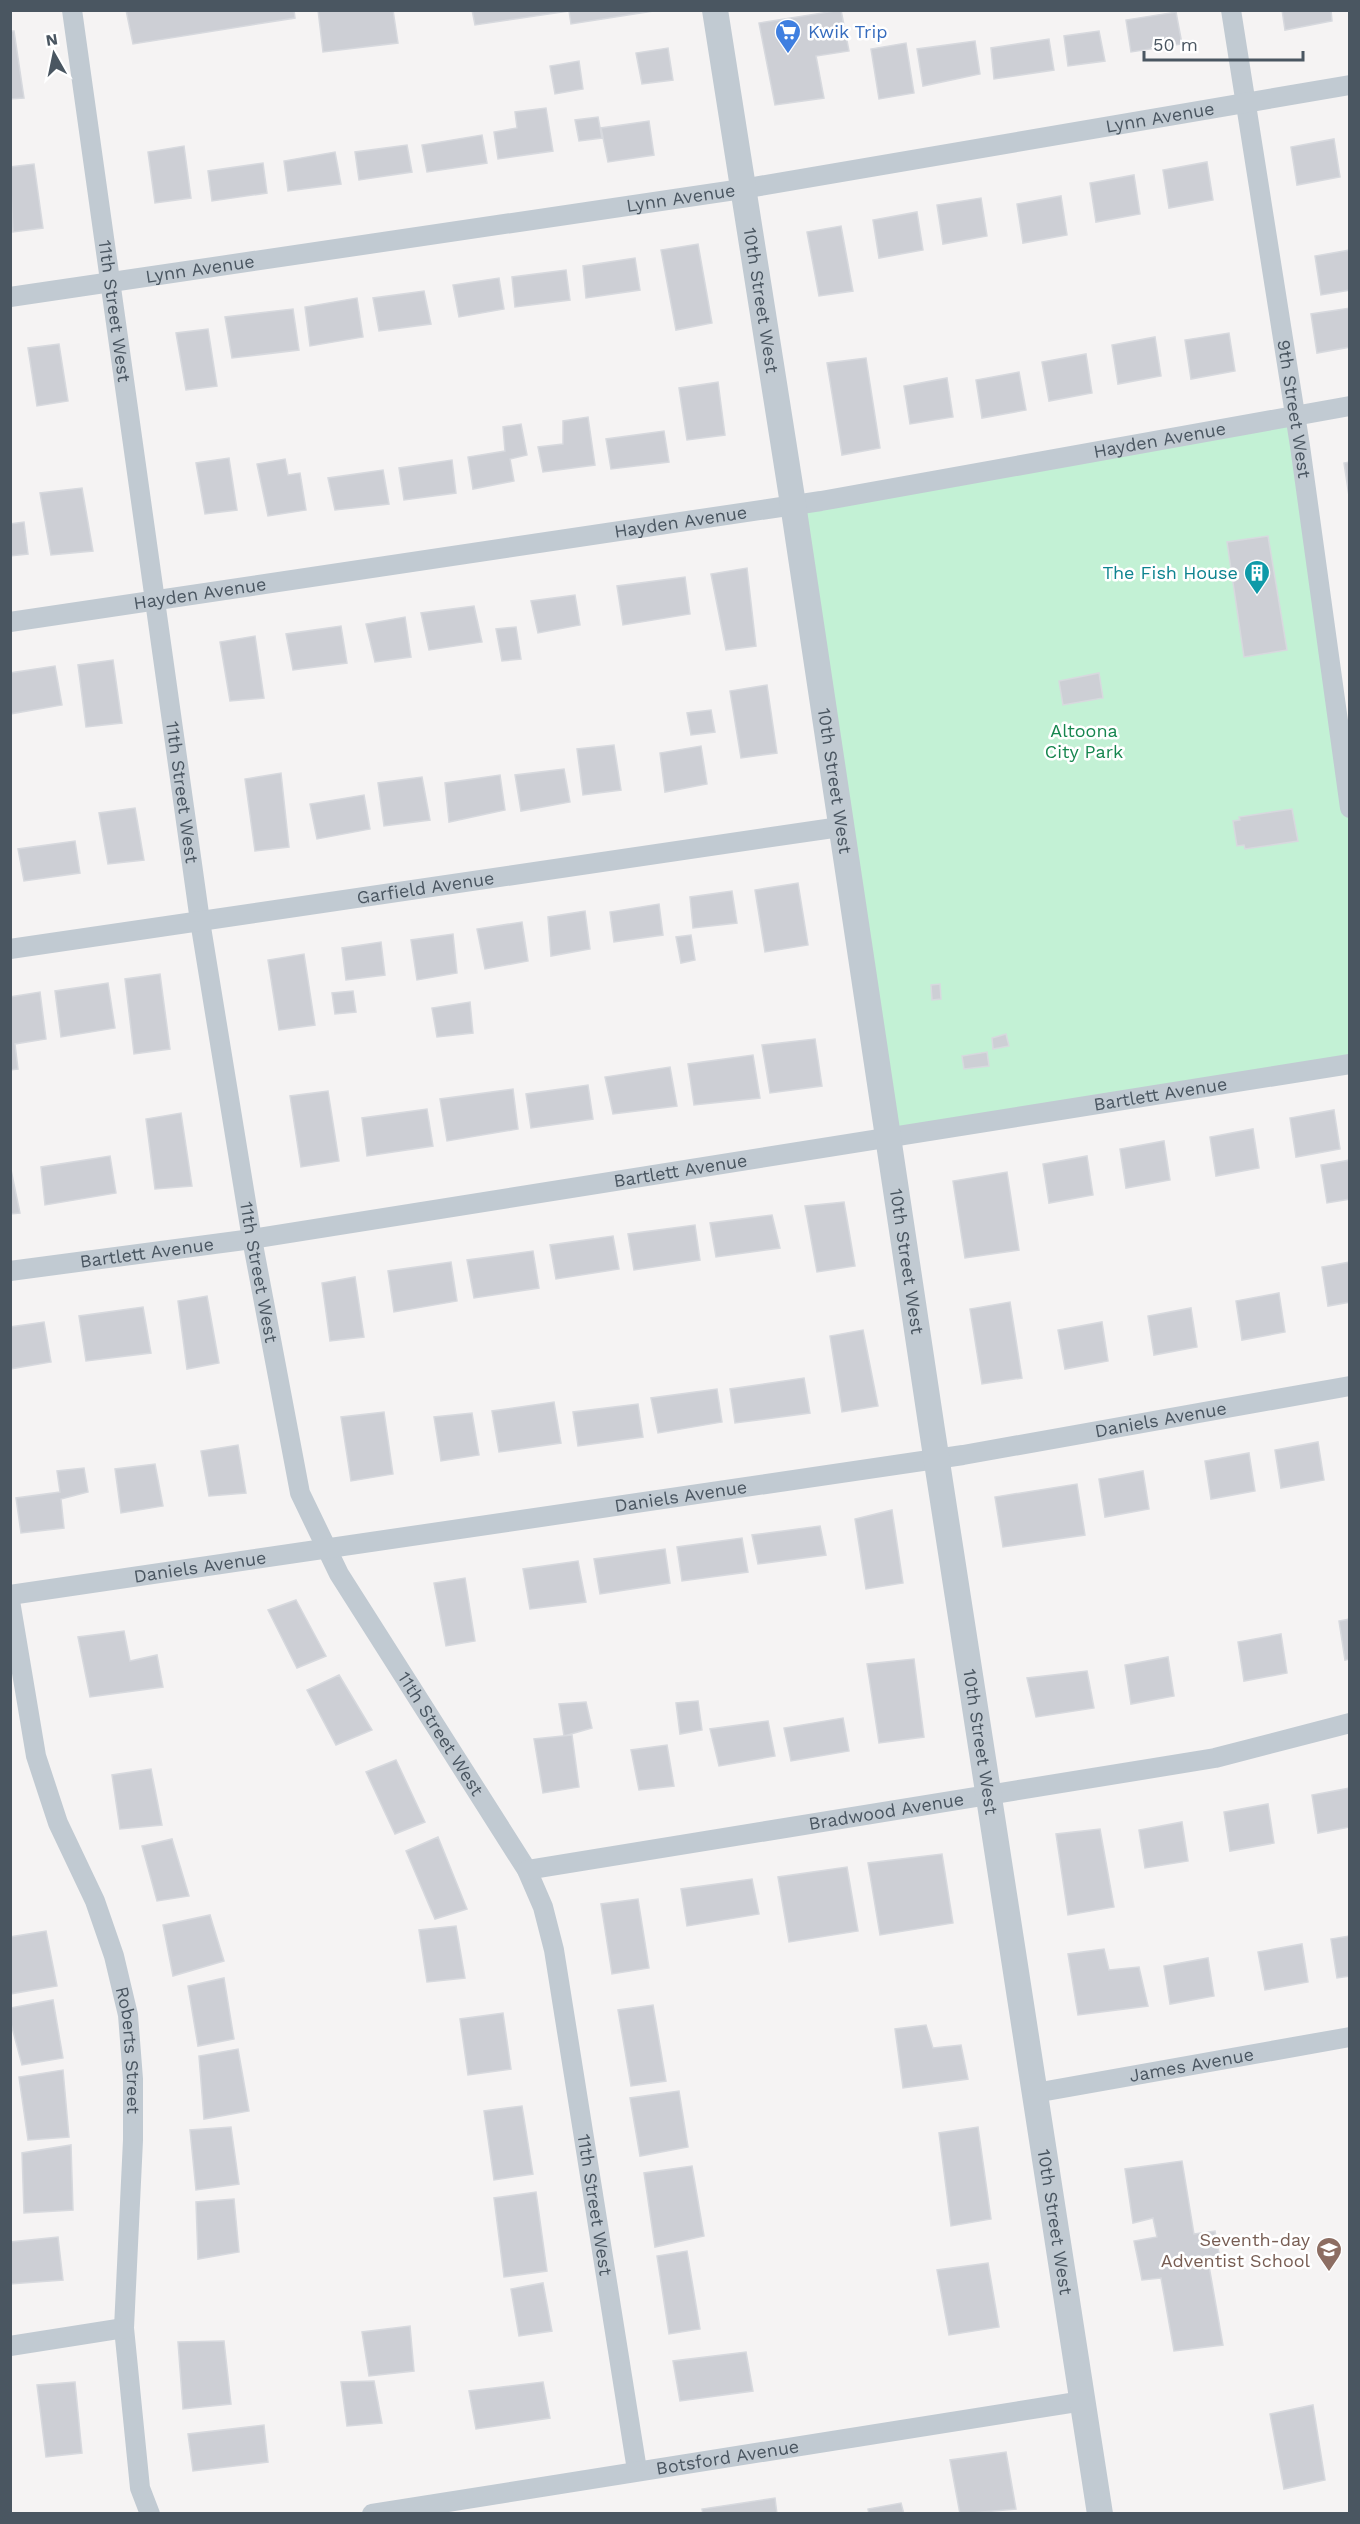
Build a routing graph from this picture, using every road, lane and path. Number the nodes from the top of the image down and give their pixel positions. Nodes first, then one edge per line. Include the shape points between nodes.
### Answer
1 (72, 10) edge
2 (715, 10) edge
3 (1231, 10) edge
4 (1350, 85) edge
5 (1246, 103) junction
6 (742, 189) junction
7 (109, 282) junction
8 (10, 297) edge
9 (1350, 406) edge
10 (1295, 416) junction
11 (793, 504) junction
12 (154, 602) junction
13 (10, 622) edge
14 (1344, 732) edge
15 (1350, 808) edge
16 (840, 827) junction
17 (200, 921) junction
18 (10, 949) edge
19 (1350, 1064) edge
20 (888, 1138) junction
21 (252, 1239) junction
22 (10, 1271) edge
23 (1350, 1386) edge
24 (936, 1459) junction
25 (326, 1548) junction
26 (10, 1594) edge
27 (10, 1601) edge
28 (1350, 1723) edge
29 (989, 1796) junction
30 (527, 1870) junction
31 (1350, 2037) edge
32 (1035, 2093) junction
33 (124, 2328) junction
34 (10, 2346) edge
35 (1083, 2401) junction
36 (637, 2470) junction
37 (150, 2514) edge
38 (372, 2514) edge
39 (1100, 2514) edge

1 - 7 street, 11th Street West
2 - 6 street, 10th Street West
3 - 5 street, 9th Street West
4 - 5 street, Lynn Avenue
5 - 6 street, Lynn Avenue
5 - 10 street, 9th Street West
6 - 7 street, Lynn Avenue
6 - 11 street, 10th Street West
7 - 8 street, Lynn Avenue
7 - 12 street, 11th Street West
9 - 10 street, Hayden Avenue
10 - 11 street, Hayden Avenue
10 - 14 street, 9th Street West
11 - 12 street, Hayden Avenue
11 - 16 street, 10th Street West
12 - 13 street, Hayden Avenue
12 - 17 street, 11th Street West
14 - 15 street, 9th Street West
16 - 17 street, Garfield Avenue
16 - 20 street, 10th Street West
17 - 18 street, Garfield Avenue
17 - 21 street, 11th Street West
19 - 20 street, Bartlett Avenue
20 - 21 street, Bartlett Avenue
20 - 24 street, 10th Street West
21 - 22 street, Bartlett Avenue
21 - 25 street, 11th Street West via 300,1494
23 - 24 street, Daniels Avenue
24 - 25 street, Daniels Avenue
24 - 29 street, 10th Street West
25 - 26 street, Daniels Avenue
25 - 30 street, 11th Street West
27 - 33 street, Roberts Street via 36,1756 58,1823 114,1956 128,2015 133,2140
28 - 29 street, Bradwood Avenue via 1215,1758
29 - 30 street, Bradwood Avenue
29 - 32 street, 10th Street West
30 - 36 street, 11th Street West via 543,1907 554,1950
31 - 32 street, James Avenue
32 - 35 street, 10th Street West
33 - 34 street
33 - 37 street, Roberts Street via 140,2488
35 - 36 street, Botsford Avenue
35 - 39 street, 10th Street West
36 - 38 street, Botsford Avenue

